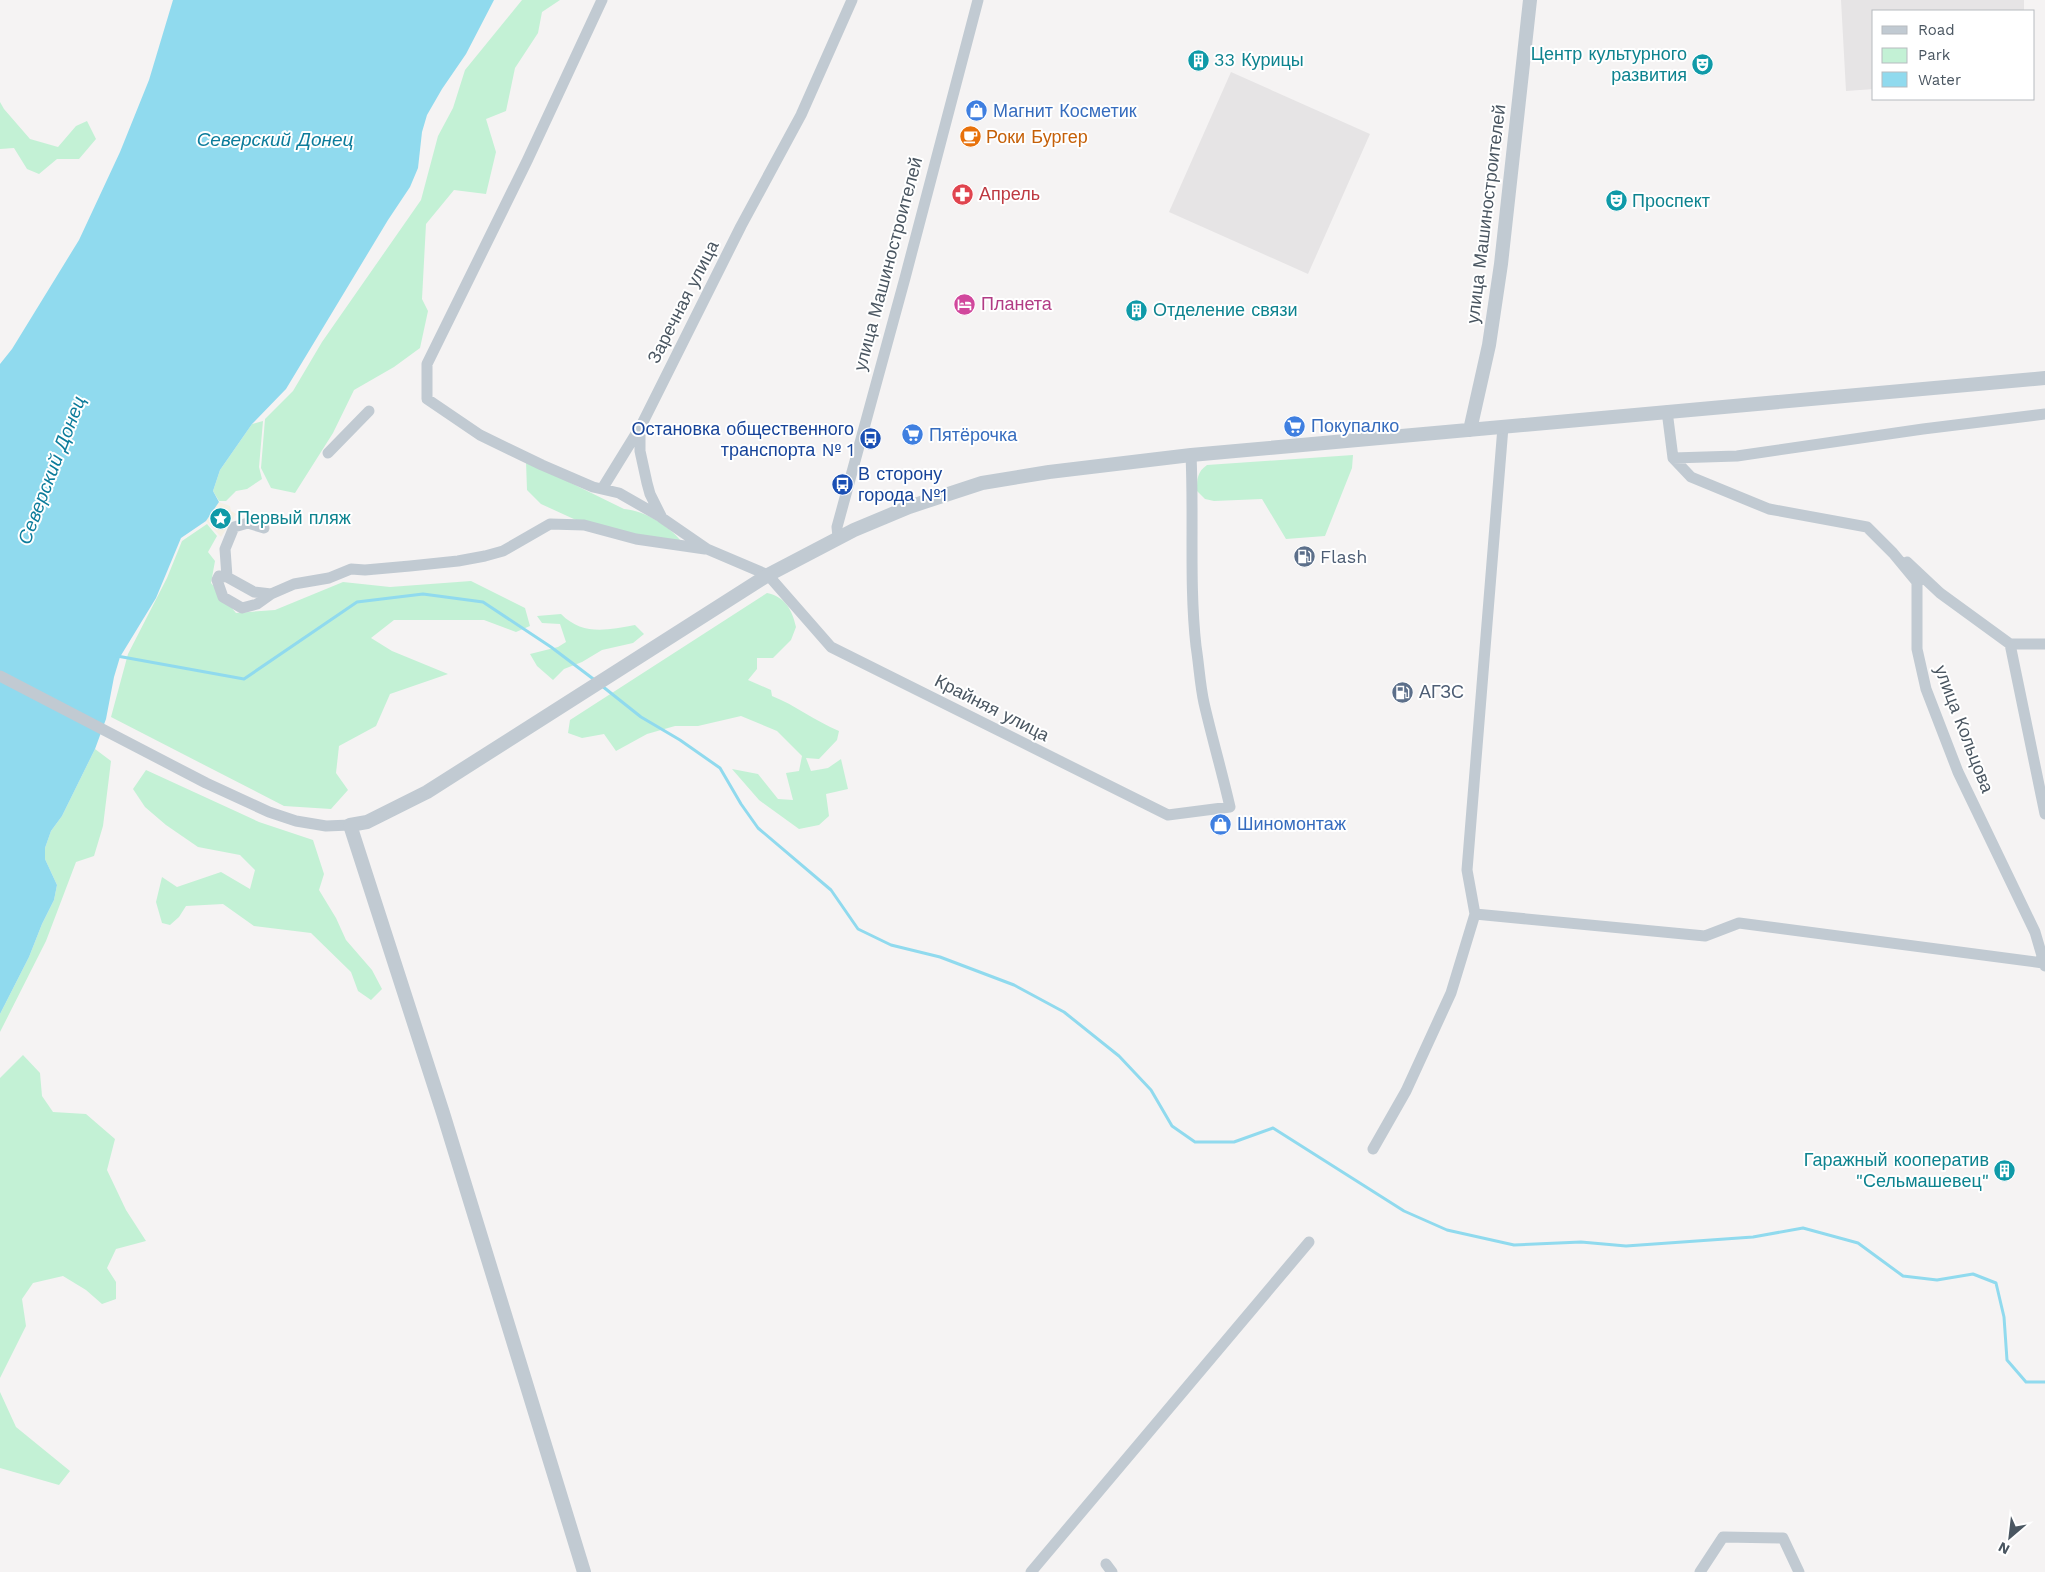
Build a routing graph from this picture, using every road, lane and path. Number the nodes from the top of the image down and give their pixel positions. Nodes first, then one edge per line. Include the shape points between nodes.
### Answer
1 (602, 0) edge
2 (852, 0) edge
3 (978, 0) edge
4 (1530, 0) edge
5 (2045, 378) edge
6 (369, 411) dead end
7 (1667, 411) junction
8 (2045, 414) edge
9 (1503, 427) junction
10 (640, 428) junction
11 (1470, 430) junction
12 (328, 453) dead end
13 (1191, 455) junction
14 (1673, 458) junction
15 (602, 489) junction
16 (662, 518) junction
17 (264, 528) dead end
18 (838, 538) junction
19 (707, 549) junction
20 (1893, 553) junction
21 (768, 575) junction
22 (227, 577) junction
23 (271, 594) junction
24 (2010, 644) junction
25 (2045, 644) edge
26 (0, 676) edge
27 (2045, 814) edge
28 (350, 825) junction
29 (1475, 914) junction
30 (2040, 929) edge
31 (2044, 965) edge
32 (1373, 1149) dead end
33 (1309, 1242) dead end
34 (584, 1572) edge
35 (1031, 1572) edge
36 (1700, 1572) edge
37 (1799, 1572) edge

1 - 15 street via 427,364 426,384 427,399 480,435
2 - 10 street, Заречная улица via 801,115 736,235
3 - 18 street, улица Машиностроителей via 838,527
4 - 11 street, улица Машиностроителей via 1501,264 1489,346
5 - 7 street
6 - 12 street
7 - 9 street
7 - 14 street
8 - 14 street via 1737,456
9 - 11 street
9 - 29 street via 1467,870
10 - 15 street
10 - 16 street, Заречная улица via 640,451 647,483
11 - 13 street
13 - 18 street via 982,483 909,507
13 - 21 street, Крайняя улица via 1192,600 1196,646 1204,702 1230,807 1168,815 831,647
14 - 20 street, улица Кольцова via 1691,476 1769,509 1867,527
15 - 16 street via 619,493
16 - 19 street, Заречная улица
17 - 22 street via 248,523 234,527 225,549
18 - 21 street
19 - 21 street, Заречная улица
19 - 23 street via 636,539 584,525 550,524 503,551 485,556 410,566 351,569 329,578 294,584
20 - 24 street via 1911,565 1940,593
20 - 30 street, улица Кольцова via 1916,582 1917,649 1926,689 1958,772
21 - 28 street via 427,792 367,822
22 - 23 street via 254,592
22 - 23 street via 219,576 219,590 229,602 242,608 257,604
24 - 25 street
24 - 27 street
26 - 28 street via 206,783 269,812 326,826
28 - 34 street
29 - 31 street via 1705,936 1740,923
29 - 32 street via 1451,993 1406,1091
30 - 31 street, улица Кольцова
33 - 35 street
36 - 37 street via 1723,1537 1783,1538

